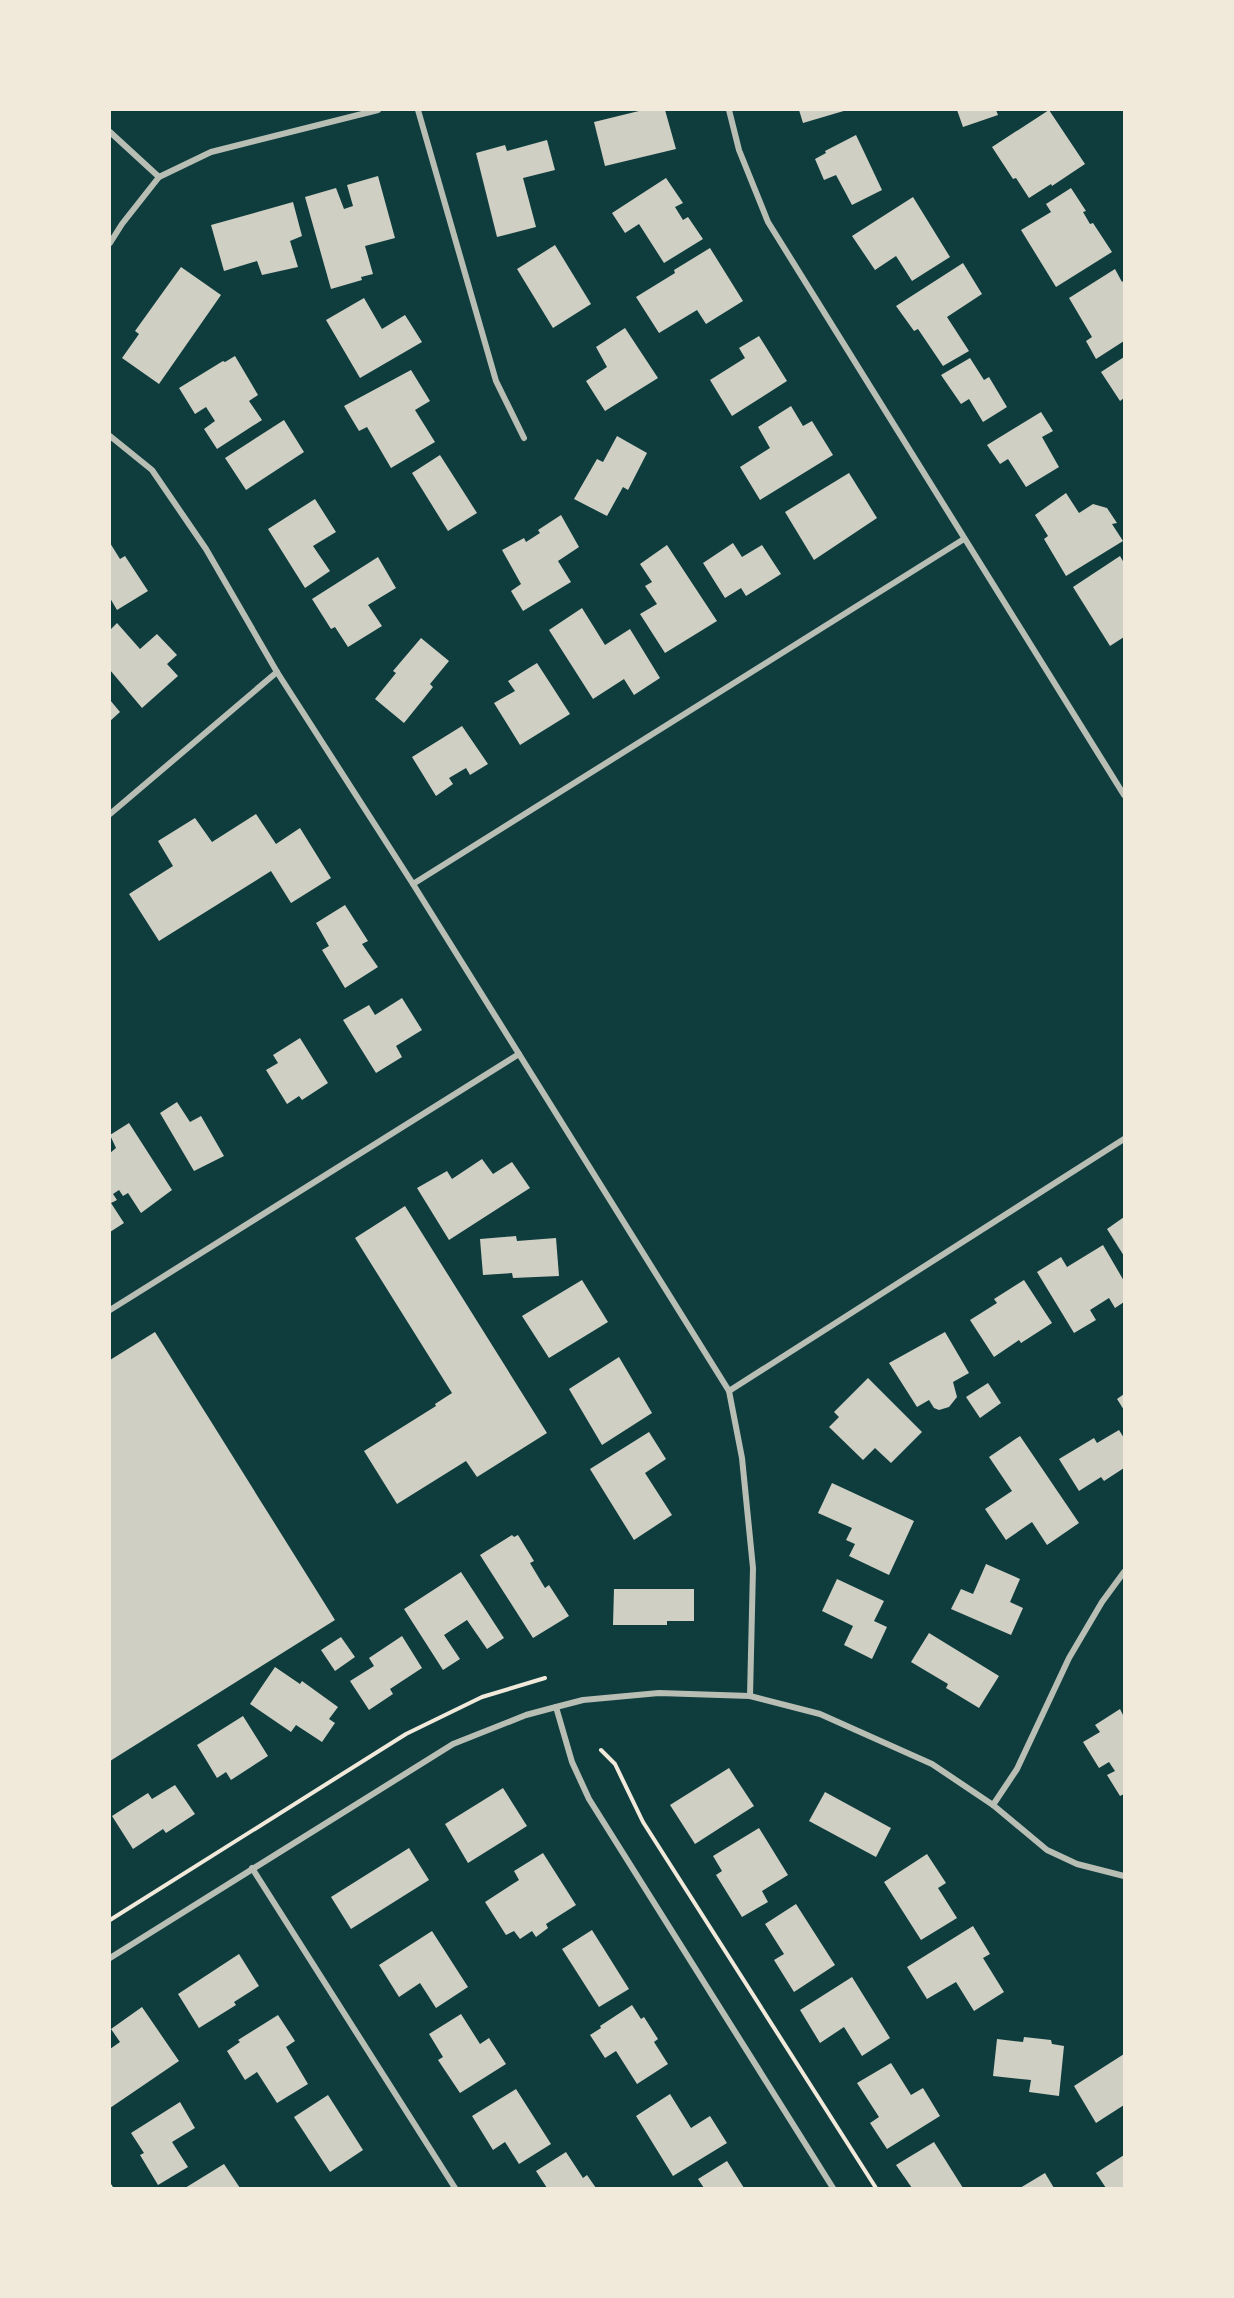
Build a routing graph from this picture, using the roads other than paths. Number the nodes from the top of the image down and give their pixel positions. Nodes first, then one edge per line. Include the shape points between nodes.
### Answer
1 (378, 110) edge
2 (418, 110) edge
3 (729, 110) edge
4 (110, 132) edge
5 (159, 177) junction
6 (110, 243) edge
7 (110, 436) edge
8 (524, 438) dead end
9 (964, 539) junction
10 (277, 672) junction
11 (1125, 795) edge
12 (110, 814) edge
13 (413, 884) junction
14 (519, 1054) junction
15 (1125, 1139) edge
16 (110, 1310) edge
17 (729, 1390) junction
18 (1125, 1572) edge
19 (750, 1696) junction
20 (556, 1707) junction
21 (993, 1805) junction
22 (252, 1868) junction
23 (1125, 1876) edge
24 (110, 1958) edge
25 (455, 2188) edge
26 (833, 2188) edge

1 - 5 street via 211,152
2 - 8 street via 496,381
3 - 9 street via 739,150 768,222
4 - 5 street
5 - 6 street
7 - 10 street via 152,470 206,549
9 - 11 street
9 - 13 street
10 - 12 street
10 - 13 street
13 - 14 street
14 - 16 street
14 - 17 street
15 - 17 street
17 - 19 street via 742,1458 753,1568
18 - 21 street via 1069,1658 1017,1769
19 - 20 street via 659,1694 584,1700
19 - 21 street via 820,1714 872,1736 932,1764
20 - 22 street via 453,1744
20 - 26 street via 572,1762 589,1799
21 - 23 street via 1047,1850 1077,1864
22 - 24 street
22 - 25 street

